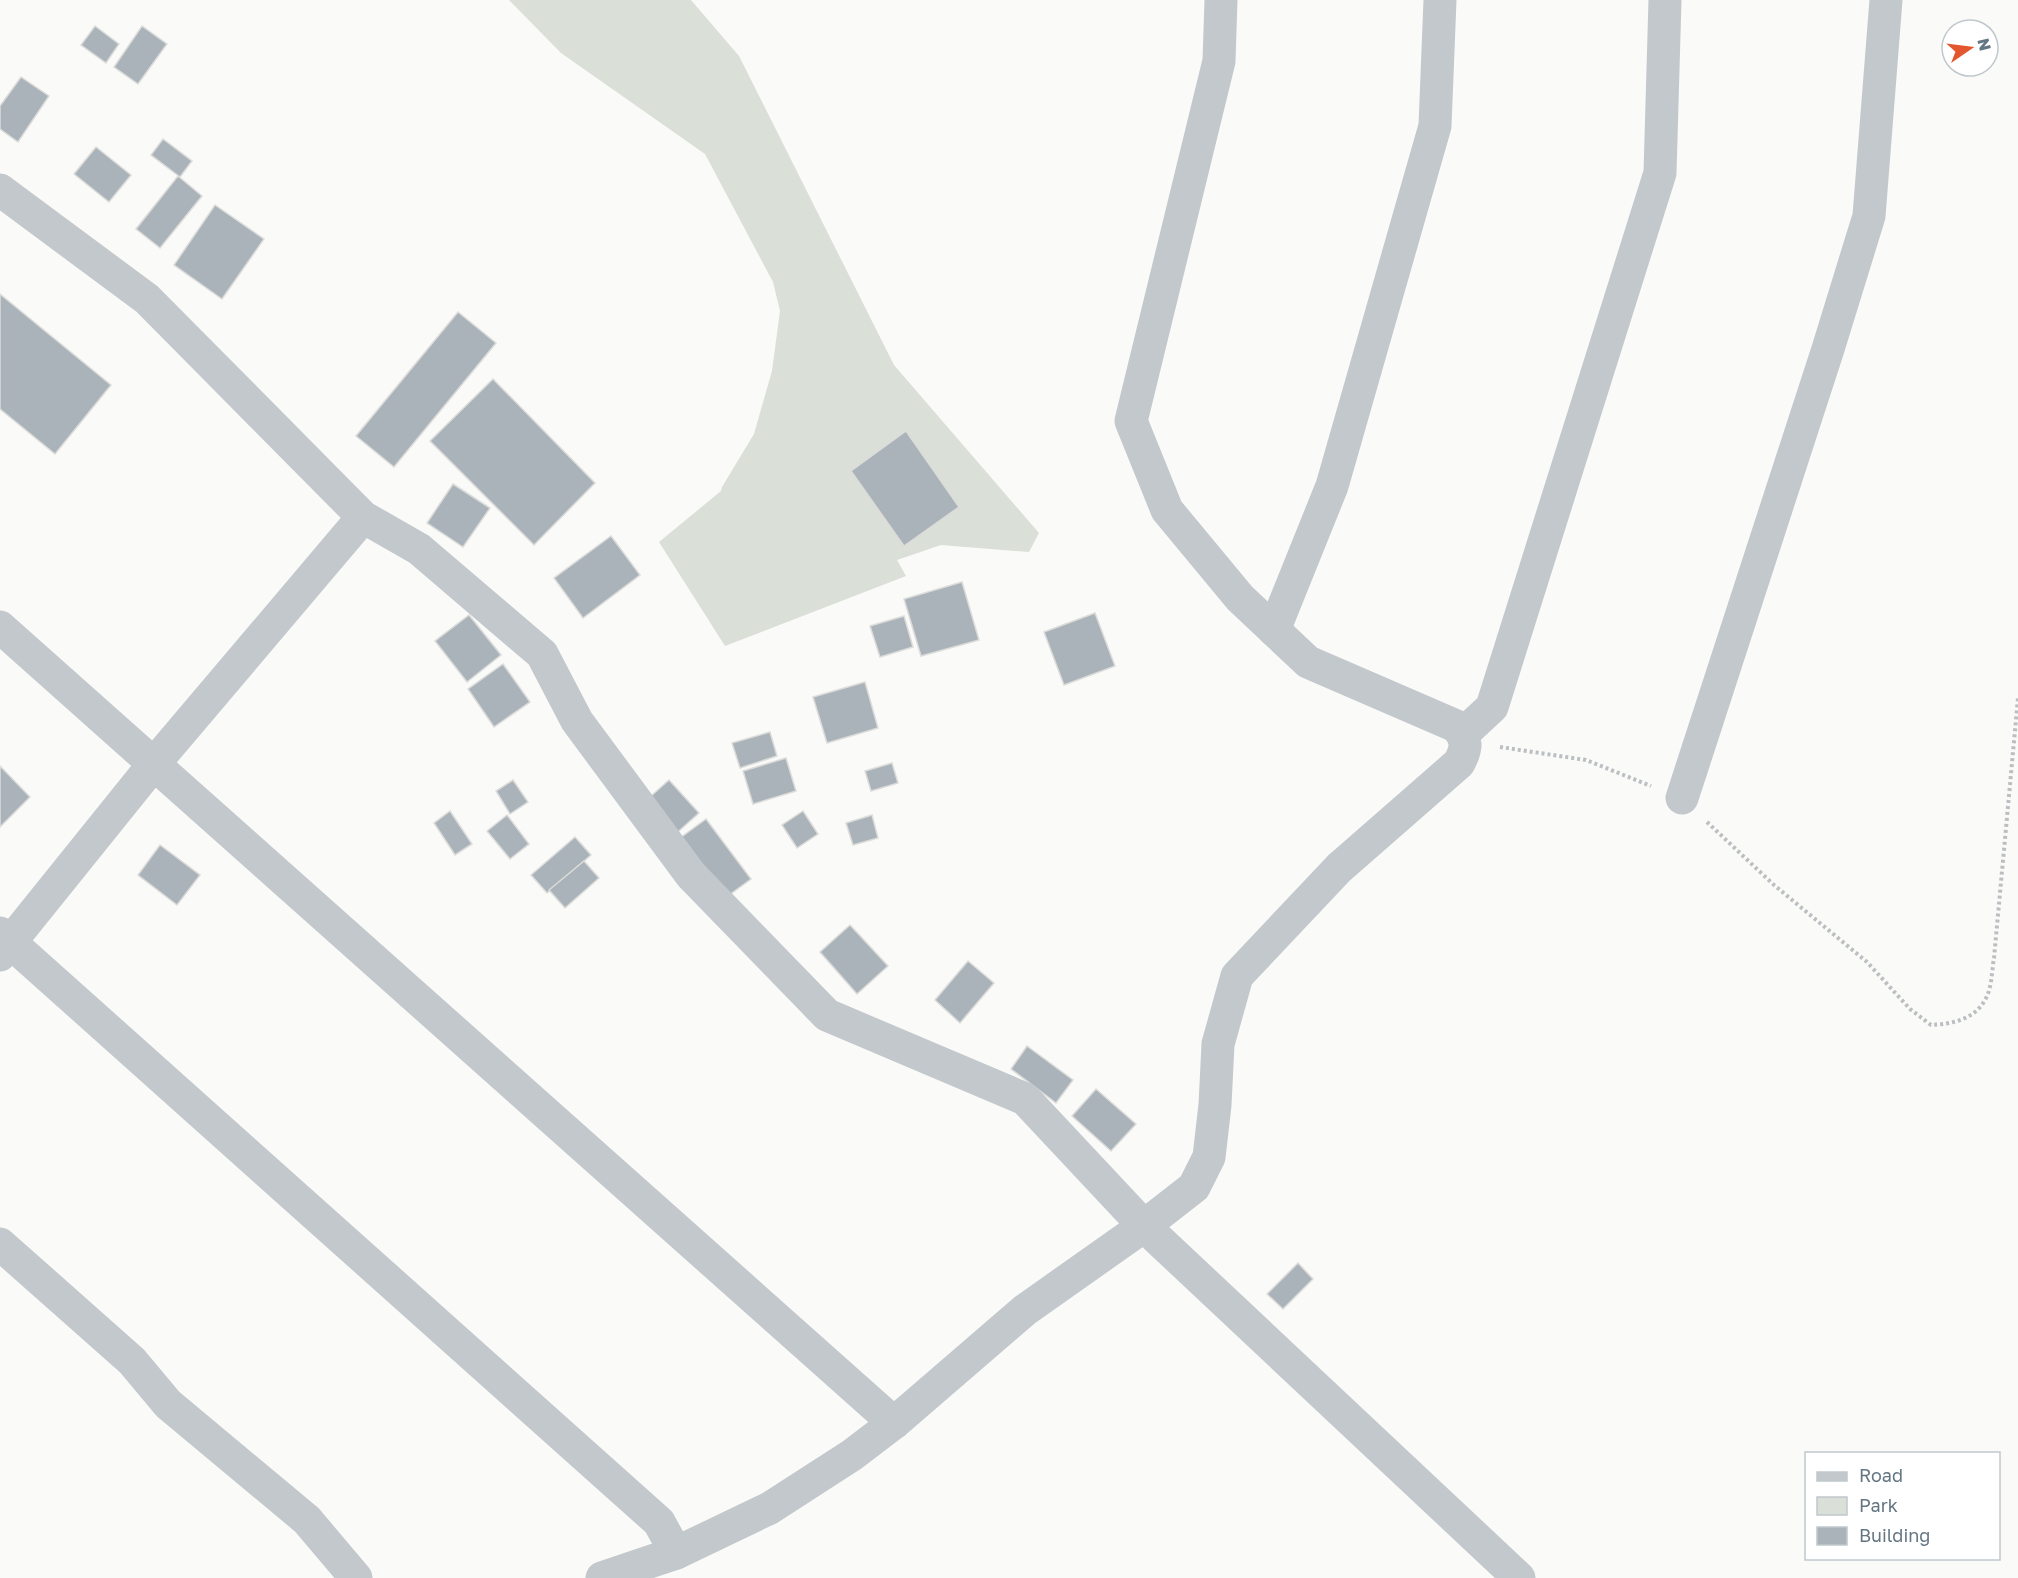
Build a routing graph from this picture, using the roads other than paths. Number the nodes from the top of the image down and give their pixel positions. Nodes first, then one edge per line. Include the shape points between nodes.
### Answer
1 (1221, 0) edge
2 (1440, 0) edge
3 (1665, 0) edge
4 (1886, 0) edge
5 (0, 190) edge
6 (363, 517) junction
7 (0, 627) edge
8 (1274, 630) junction
9 (1465, 738) junction
10 (153, 765) junction
11 (1682, 798) road end
12 (3, 943) edge
13 (1144, 1226) junction
14 (0, 1244) edge
15 (894, 1423) junction
16 (676, 1553) junction
17 (356, 1578) edge
18 (602, 1578) edge
19 (1519, 1578) edge

1 - 8 street via 1219,61 1131,421 1167,510 1240,598
2 - 8 street via 1435,126 1332,486
3 - 9 street via 1660,173 1492,707
4 - 11 street via 1869,216
5 - 6 street via 147,299
6 - 10 street
6 - 13 street via 419,549 542,654 577,722 691,874 827,1015 1025,1099
7 - 10 street
8 - 9 street via 1308,662 1440,718 1456,726
9 - 13 street via 1466,750 1459,763 1339,868 1237,976 1218,1044 1209,1157 1194,1187
10 - 12 street
10 - 15 street
12 - 16 street via 659,1522
13 - 15 street via 1025,1310
13 - 19 street
14 - 17 street via 132,1361 168,1404 307,1520
15 - 16 street via 770,1508
16 - 18 street

